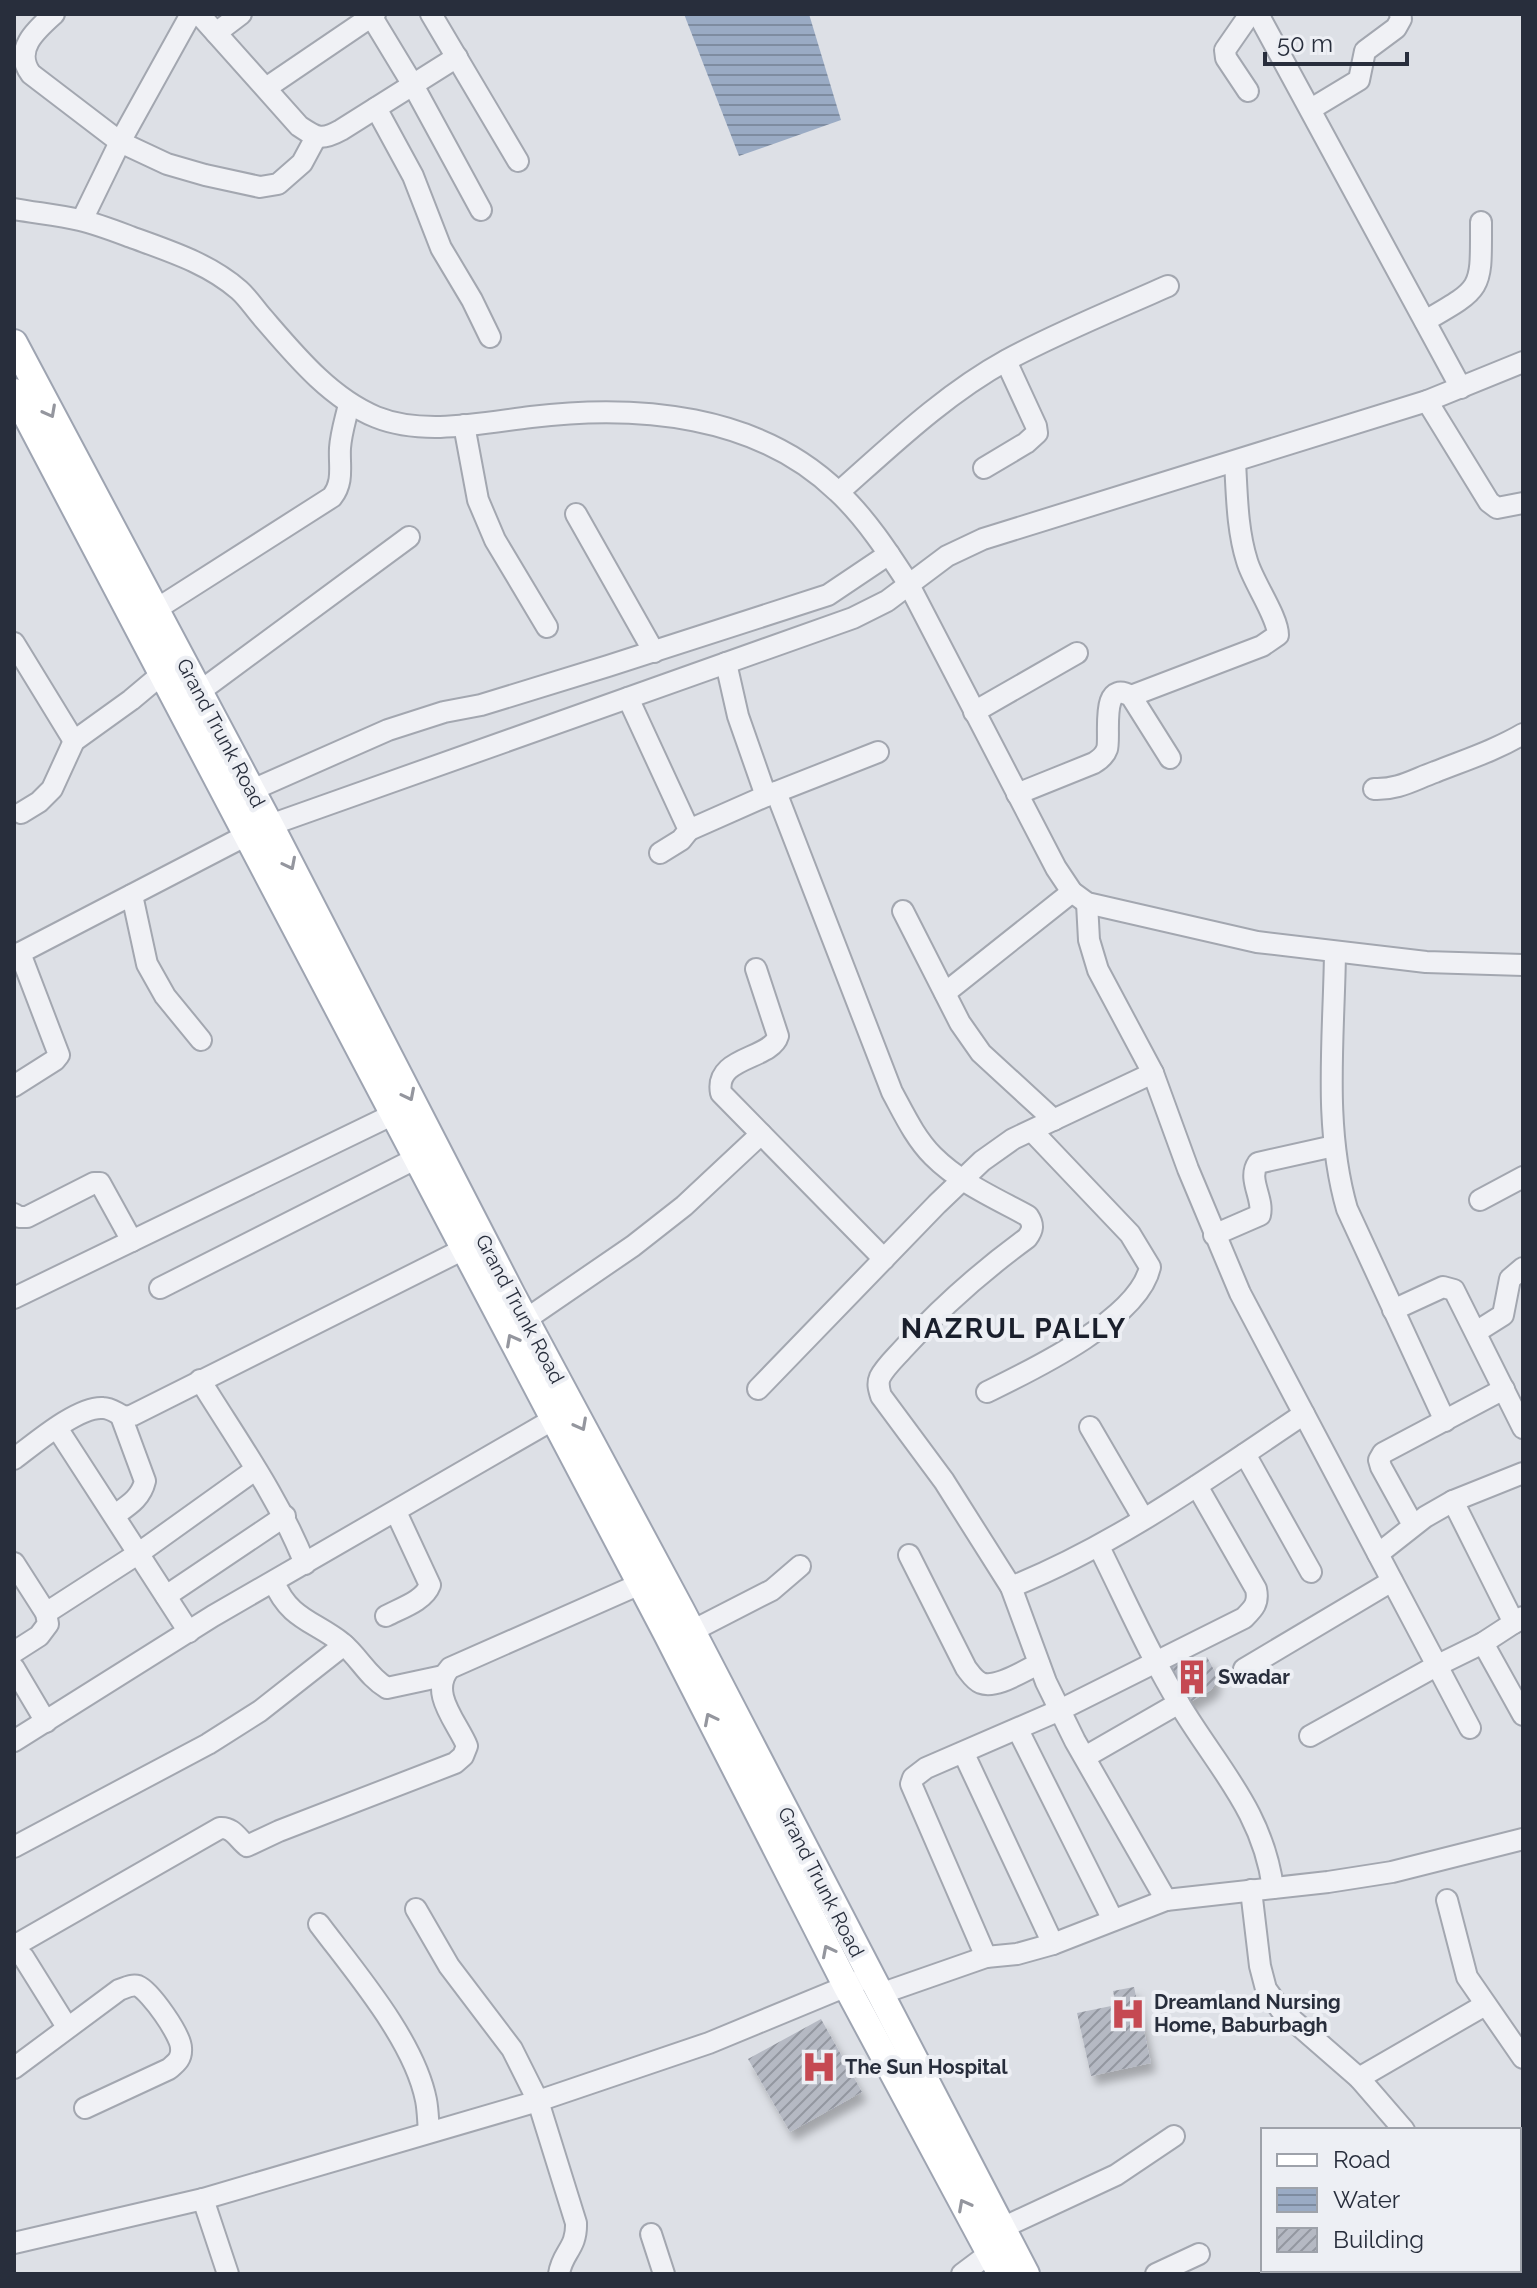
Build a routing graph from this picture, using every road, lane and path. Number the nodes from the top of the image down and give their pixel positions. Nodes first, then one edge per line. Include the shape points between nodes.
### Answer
1 (54, 14) edge
2 (191, 14) edge
3 (199, 14) edge
4 (241, 14) edge
5 (431, 14) edge
6 (1250, 14) edge
7 (1258, 14) edge
8 (1400, 14) edge
9 (372, 15) edge
10 (216, 33) junction
11 (457, 57) junction
12 (413, 85) junction
13 (266, 88) junction
14 (1248, 91) dead end
15 (376, 108) junction
16 (1311, 109) junction
17 (316, 137) junction
18 (120, 142) junction
19 (518, 161) dead end
20 (14, 209) edge
21 (481, 210) dead end
22 (82, 220) junction
23 (1481, 222) dead end
24 (1168, 286) dead end
25 (1425, 321) junction
26 (490, 337) dead end
27 (14, 343) edge
28 (1006, 361) junction
29 (1523, 362) edge
30 (1461, 388) junction
31 (14, 392) edge
32 (1427, 401) junction
33 (349, 404) junction
34 (464, 425) junction
35 (1235, 462) junction
36 (984, 468) dead end
37 (839, 492) junction
38 (1523, 503) edge
39 (576, 514) dead end
40 (409, 537) dead end
41 (889, 554) junction
42 (908, 583) junction
43 (155, 610) junction
44 (547, 627) dead end
45 (14, 643) edge
46 (654, 652) junction
47 (1077, 653) dead end
48 (726, 663) junction
49 (162, 674) junction
50 (199, 692) junction
51 (1131, 696) junction
52 (628, 698) junction
53 (974, 712) junction
54 (1523, 734) edge
55 (74, 741) junction
56 (878, 752) dead end
57 (1170, 758) dead end
58 (1374, 789) dead end
59 (252, 790) junction
60 (771, 794) junction
61 (1017, 794) junction
62 (21, 813) dead end
63 (259, 830) junction
64 (689, 830) junction
65 (660, 853) dead end
66 (132, 895) junction
67 (1080, 898) junction
68 (903, 911) dead end
69 (1335, 952) junction
70 (17, 954) edge
71 (1523, 965) edge
72 (756, 969) dead end
73 (945, 993) junction
74 (201, 1040) dead end
75 (1153, 1073) junction
76 (14, 1086) edge
77 (394, 1114) junction
78 (1054, 1120) junction
79 (1032, 1131) junction
80 (761, 1134) junction
81 (1334, 1146) junction
82 (417, 1158) junction
83 (1523, 1177) edge
84 (961, 1180) junction
85 (1480, 1200) dead end
86 (14, 1214) edge
87 (1214, 1235) junction
88 (132, 1241) junction
89 (464, 1249) junction
90 (884, 1259) junction
91 (1523, 1268) edge
92 (160, 1288) dead end
93 (14, 1298) edge
94 (1393, 1310) junction
95 (525, 1320) junction
96 (1476, 1332) junction
97 (200, 1380) junction
98 (758, 1389) dead end
99 (1504, 1389) junction
100 (987, 1392) dead end
101 (1304, 1414) junction
102 (121, 1416) junction
103 (554, 1419) junction
104 (1445, 1421) junction
105 (1090, 1427) dead end
106 (57, 1428) junction
107 (1523, 1428) edge
108 (16, 1454) edge
109 (1245, 1454) junction
110 (255, 1470) junction
111 (1523, 1473) edge
112 (1197, 1486) junction
113 (1453, 1501) junction
114 (396, 1512) junction
115 (115, 1515) junction
116 (285, 1516) junction
117 (1143, 1518) junction
118 (1413, 1525) junction
119 (1099, 1547) junction
120 (139, 1553) junction
121 (1378, 1554) junction
122 (909, 1555) dead end
123 (14, 1563) edge
124 (305, 1564) junction
125 (800, 1566) dead end
126 (1311, 1572) dead end
127 (1392, 1581) junction
128 (274, 1582) junction
129 (640, 1584) junction
130 (1011, 1587) junction
131 (166, 1596) junction
132 (46, 1613) junction
133 (386, 1616) dead end
134 (1519, 1620) edge
135 (692, 1631) junction
136 (189, 1632) junction
137 (1483, 1643) junction
138 (344, 1645) junction
139 (14, 1652) edge
140 (1156, 1662) junction
141 (1039, 1664) junction
142 (1436, 1666) junction
143 (14, 1668) edge
144 (1244, 1669) dead end
145 (443, 1676) junction
146 (1179, 1703) junction
147 (1060, 1710) junction
148 (1523, 1715) edge
149 (46, 1722) junction
150 (1470, 1728) dead end
151 (1018, 1730) junction
152 (1310, 1736) dead end
153 (14, 1741) edge
154 (964, 1754) junction
155 (1085, 1757) junction
156 (1522, 1843) edge
157 (14, 1847) edge
158 (1273, 1888) junction
159 (1251, 1890) junction
160 (1166, 1900) junction
161 (1447, 1900) dead end
162 (416, 1909) dead end
163 (1113, 1920) junction
164 (319, 1924) dead end
165 (1053, 1944) junction
166 (14, 1948) edge
167 (986, 1957) junction
168 (865, 1986) junction
169 (1485, 2005) junction
170 (67, 2027) junction
171 (1523, 2058) edge
172 (14, 2068) edge
173 (1359, 2078) junction
174 (538, 2101) junction
175 (85, 2108) dead end
176 (1402, 2128) edge
177 (429, 2132) junction
178 (1174, 2136) dead end
179 (203, 2199) junction
180 (1002, 2228) junction
181 (651, 2234) dead end
182 (14, 2243) edge
183 (1199, 2254) dead end
184 (995, 2264) edge
185 (228, 2274) edge
186 (559, 2274) edge
187 (664, 2274) edge
188 (962, 2274) edge
189 (1026, 2274) edge
190 (1156, 2274) edge

1 - 18 street via 29,41 24,65
2 - 18 street
3 - 10 street
4 - 10 street
5 - 11 street
6 - 14 street via 1225,50
7 - 16 street
8 - 16 street via 1396,28 1365,51 1359,80
9 - 12 street
9 - 13 street
10 - 13 street
11 - 12 street
11 - 19 street
12 - 15 street
12 - 21 street
13 - 17 street via 299,126
15 - 17 street via 329,136
15 - 26 street via 413,176 441,248
16 - 25 street
17 - 18 street via 291,174 278,184 260,187 167,164
18 - 22 street
20 - 22 street
22 - 33 street via 186,257 215,273 241,291 301,361
23 - 25 street via 1477,284
24 - 28 street
25 - 30 street
27 -> 43 main road, Grand Trunk Road
28 - 36 street via 1037,433
28 - 37 street via 908,430
29 - 30 street
30 - 32 street
31 - 49 main road, Grand Trunk Road
32 - 35 street
32 - 38 street via 1489,502 1497,508
33 - 34 street via 412,426
33 - 43 street via 340,445 341,479 332,497
34 - 37 street via 548,415 651,414 734,429 795,457
34 - 44 street via 478,500 495,540
35 - 42 street via 983,539
35 - 51 street via 1241,538 1278,635 1262,646
37 - 41 street
39 - 46 street
40 - 50 street
41 - 42 street
41 - 46 street via 828,595
42 - 48 street via 853,618
42 - 53 street
43 - 50 main road, Grand Trunk Road
45 - 55 street
46 - 59 street via 388,730
47 - 53 street
48 - 52 street
48 - 60 street via 738,716
49 - 55 street
49 - 63 main road, Grand Trunk Road
50 - 59 main road, Grand Trunk Road
51 - 57 street
51 - 61 street via 1124,692 1108,707 1108,748 1102,757
52 - 63 street
52 - 64 street
53 - 61 street
54 - 58 street via 1405,785
55 - 62 street via 52,789
56 - 60 street
59 - 63 main road, Grand Trunk Road
60 - 64 street
60 - 84 street via 892,1092 931,1155
61 - 67 street via 1056,868
63 - 66 street
63 - 77 main road, Grand Trunk Road
63 -> 95 main road, Grand Trunk Road
64 - 65 street
66 - 70 street
66 - 74 street via 147,964
67 - 69 street via 1257,942
67 - 73 street
67 - 75 street via 1098,970
68 - 73 street
69 - 71 street
69 - 81 street
70 - 76 street via 59,1055
72 - 80 street via 776,1043 732,1068 720,1084 728,1102
73 - 78 street via 981,1053
75 - 78 street
75 - 87 street
77 - 82 main road, Grand Trunk Road
77 - 88 street
78 - 79 street
79 - 84 street
79 - 100 street via 1130,1234 1150,1267 1147,1282 1111,1319 1050,1361
80 - 90 street
80 - 95 street via 684,1206
81 - 87 street via 1258,1163 1253,1175 1260,1215
81 - 94 street via 1347,1209
82 - 89 main road, Grand Trunk Road
82 - 92 street
83 - 85 street
84 - 90 street
84 - 130 street via 1028,1216 1032,1231 930,1320 880,1376 878,1386
86 - 88 street via 27,1217 100,1183
87 - 101 street
88 - 93 street
89 - 97 street
103 -> 89 main road, Grand Trunk Road
90 - 98 street
91 - 96 street via 1510,1279 1503,1315
94 - 96 street via 1449,1287
94 - 104 street
95 -> 135 main road, Grand Trunk Road
96 - 99 street
97 - 102 street via 133,1415
97 - 110 street
99 - 104 street
99 - 107 street
101 - 109 street
101 - 121 street
102 - 106 street via 98,1407
102 - 115 street via 145,1481 143,1492
103 - 114 street
103 - 129 main road, Grand Trunk Road
104 - 118 street via 1396,1445 1379,1460
105 - 117 street
106 - 108 street
106 - 115 street
109 - 112 street
109 - 126 street
110 - 116 street
110 - 120 street
111 - 113 street
112 - 117 street
112 - 140 street via 1258,1600 1244,1618
113 - 118 street
113 - 134 street
114 - 124 street
114 - 133 street via 430,1585 420,1598
115 - 120 street
116 - 124 street
116 - 131 street
117 - 119 street
118 - 121 street
119 - 130 street
119 - 140 street
120 - 131 street
120 - 132 street
121 - 127 street
122 - 141 street via 974,1678 992,1684
123 - 132 street
124 - 128 street
125 - 135 street via 772,1590
127 - 142 street
127 - 144 street
128 - 136 street
128 - 138 street via 290,1609
129 - 145 street via 508,1640
168 -> 129 main road, Grand Trunk Road
130 - 141 street
131 - 136 street
132 - 139 street via 46,1630
134 - 137 street
135 - 168 main road, Grand Trunk Road
136 - 149 street
137 - 142 street
137 - 148 street
138 - 145 street via 387,1688
138 - 157 street via 208,1744
140 - 146 street
140 - 147 street
141 - 147 street
142 - 150 street
142 - 152 street
143 - 149 street
145 - 166 street via 440,1688 467,1746 455,1763 247,1846 220,1828
146 - 155 street
146 - 158 street via 1257,1825
147 - 151 street
147 - 155 street
149 - 153 street
151 - 154 street
151 - 163 street
154 - 165 street
154 - 167 street via 926,1768 911,1784
155 - 160 street
156 - 158 street via 1392,1872
158 - 159 street
159 - 160 street
159 - 173 street via 1266,1989 1291,2020
160 - 163 street
161 - 169 street via 1461,1961
162 - 174 street via 449,1966 512,2049
163 - 165 street
164 - 177 street via 370,1992 416,2068
165 - 167 street
166 - 170 street
167 - 168 street
168 - 174 street
168 - 180 main road, Grand Trunk Road
184 -> 168 main road, Grand Trunk Road
169 - 171 street
169 - 173 street
170 - 172 street
170 - 175 street via 119,1990 138,1986 182,2050 169,2069
173 - 176 street
174 - 177 street
174 - 186 street via 576,2223 577,2237
177 - 179 street
178 - 180 street via 1116,2175
179 - 182 street
179 - 185 street
180 - 189 main road, Grand Trunk Road
181 - 187 street
183 - 190 street
184 - 188 street

